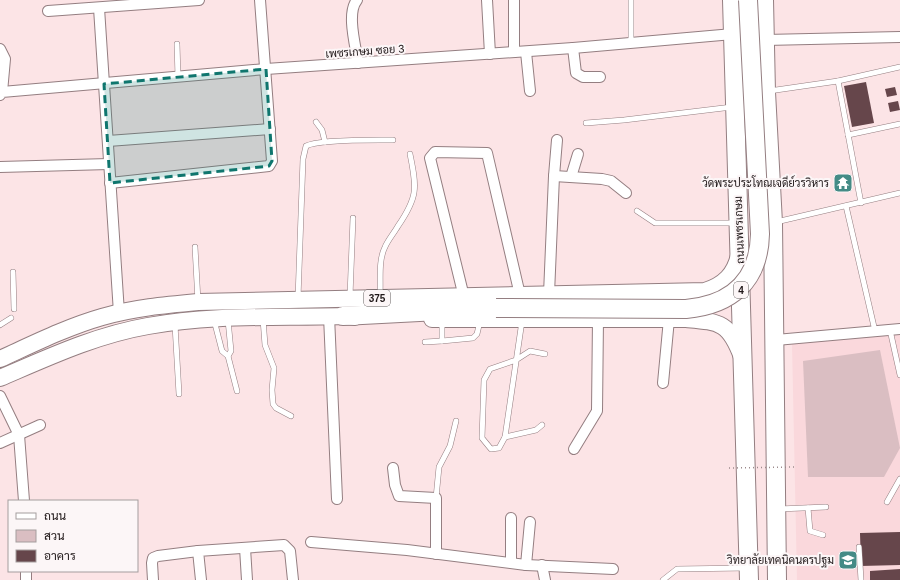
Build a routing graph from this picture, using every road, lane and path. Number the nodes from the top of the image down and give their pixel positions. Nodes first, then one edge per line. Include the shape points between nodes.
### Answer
1 (199, 0) edge
2 (260, 0) edge
3 (357, 0) edge
4 (486, 0) edge
5 (514, 0) edge
6 (631, 0) edge
7 (732, 0) edge
8 (748, 0) edge
9 (764, 0) edge
10 (99, 8) junction
11 (48, 11) dead end
12 (733, 34) junction
13 (900, 37) edge
14 (765, 40) junction
15 (631, 43) junction
16 (177, 44) dead end
17 (573, 48) junction
18 (0, 49) edge
19 (514, 52) junction
20 (526, 52) junction
21 (490, 54) junction
22 (358, 63) junction
23 (900, 68) edge
24 (266, 69) junction
25 (178, 77) junction
26 (600, 77) dead end
27 (838, 81) junction
28 (104, 84) junction
29 (530, 91) dead end
30 (766, 92) junction
31 (1, 94) edge
32 (736, 107) junction
33 (316, 122) dead end
34 (586, 123) dead end
35 (900, 124) edge
36 (270, 129) junction
37 (848, 135) junction
38 (393, 140) dead end
39 (557, 140) dead end
40 (108, 141) junction
41 (325, 142) junction
42 (410, 154) dead end
43 (578, 154) dead end
44 (109, 164) junction
45 (0, 167) edge
46 (554, 176) junction
47 (571, 177) junction
48 (110, 183) junction
49 (626, 193) dead end
50 (900, 193) edge
51 (861, 202) junction
52 (846, 206) junction
53 (638, 210) dead end
54 (353, 218) dead end
55 (739, 223) junction
56 (773, 223) junction
57 (195, 247) dead end
58 (740, 250) junction
59 (13, 272) dead end
60 (705, 291) junction
61 (549, 294) junction
62 (520, 295) junction
63 (464, 297) junction
64 (380, 298) junction
65 (350, 299) junction
66 (298, 300) junction
67 (198, 302) junction
68 (14, 309) dead end
69 (119, 313) junction
70 (336, 316) junction
71 (11, 318) dead end
72 (262, 318) junction
73 (221, 319) junction
74 (442, 319) junction
75 (598, 319) junction
76 (669, 319) junction
77 (480, 320) junction
78 (522, 320) junction
79 (705, 321) junction
80 (175, 322) junction
81 (0, 325) edge
82 (895, 329) edge
83 (875, 331) junction
84 (776, 340) junction
85 (442, 341) junction
86 (425, 342) dead end
87 (545, 354) dead end
88 (228, 356) junction
89 (0, 358) edge
90 (742, 358) junction
91 (516, 360) junction
92 (900, 375) edge
93 (0, 378) edge
94 (662, 383) dead end
95 (237, 391) dead end
96 (179, 394) dead end
97 (0, 396) edge
98 (291, 416) dead end
99 (456, 421) dead end
100 (40, 425) dead end
101 (542, 425) dead end
102 (19, 434) junction
103 (505, 437) junction
104 (0, 443) edge
105 (574, 449) dead end
106 (795, 466) dead end
107 (393, 468) dead end
108 (729, 468) dead end
109 (900, 479) edge
110 (436, 498) junction
111 (337, 499) dead end
112 (24, 500) edge
113 (887, 502) dead end
114 (826, 507) dead end
115 (808, 508) junction
116 (776, 509) junction
117 (511, 518) dead end
118 (530, 522) dead end
119 (822, 535) dead end
120 (311, 542) dead end
121 (859, 547) dead end
122 (245, 548) junction
123 (198, 551) junction
124 (436, 554) junction
125 (511, 562) junction
126 (526, 564) junction
127 (542, 565) junction
128 (612, 569) dead end
129 (749, 574) edge
130 (153, 580) edge
131 (200, 580) edge
132 (247, 580) edge
133 (293, 580) edge
134 (545, 580) edge
135 (663, 580) edge
136 (777, 580) edge
137 (861, 580) edge

1 - 10 street
2 - 24 street
3 - 22 street via 351,14
4 - 21 street
5 - 19 street
6 - 15 lane
7 - 12 highway, ถนนเพชรเกษม / 4
8 - 70 highway, bridge via 760,249 750,275 742,285 717,303 705,308 496,308
9 - 14 highway
10 - 11 street
10 - 28 street
12 - 15 street, เพชรเกษม ซอย 3
12 - 32 highway, ถนนเพชรเกษม / 4
13 - 14 street
14 - 30 highway
15 - 17 street, เพชรเกษม ซอย 3
16 - 25 lane
17 - 20 street, เพชรเกษม ซอย 3
17 - 26 street via 576,73 579,76
18 - 31 street via 5,59
19 - 20 street, เพชรเกษม ซอย 3
19 - 21 street, เพชรเกษม ซอย 3
20 - 29 street
21 - 22 street, เพชรเกษม ซอย 3
22 - 24 street, เพชรเกษม ซอย 3
23 - 27 lane
24 - 25 street, เพชรเกษม ซอย 3
24 - 36 street
25 - 28 street, เพชรเกษม ซอย 3
27 - 30 lane
27 - 37 lane
28 - 31 street, เพชรเกษม ซอย 3
28 - 40 street
30 - 56 highway
32 - 34 lane
32 - 55 highway, ถนนเพชรเกษม / 4
33 - 41 lane via 322,130
35 - 37 lane
36 - 40 street
36 - 48 street via 272,161 269,166
37 - 51 lane
38 - 41 lane
39 - 46 street
40 - 44 street
41 - 66 lane via 311,143 304,150
42 - 64 lane via 414,174 414,198 381,256
43 - 47 street
44 - 45 street
44 - 48 street
46 - 47 street
46 - 61 street
47 - 49 street via 611,181
48 - 69 street
50 - 51 lane
51 - 52 lane
52 - 56 lane
52 - 83 lane
53 - 55 lane via 655,223
54 - 65 lane
55 - 58 highway, ถนนเพชรเกษม / 4
56 - 84 highway
57 - 67 lane
58 - 60 main road, 375 via 737,264 726,282
58 - 90 highway, ถนนเพชรเกษม / 4
59 - 68 lane
60 - 61 main road, 375
60 - 79 main road via 710,304
61 - 62 main road, 375
62 - 63 main road, 375
62 - 63 street via 487,153 435,152 430,158
63 - 64 main road, 375
64 - 65 main road, 375
65 - 66 main road, 375
66 - 67 main road, 375
67 - 69 main road, 375 via 152,306
69 - 89 main road, 375 via 57,333
70 - 72 main road, 375
70 - 74 main road, 375
70 - 111 street
71 - 81 lane
72 - 73 main road, 375
72 - 98 lane via 265,345 274,368 273,404
73 - 80 main road, 375
73 - 88 lane via 222,350
73 - 88 lane via 232,351
74 - 77 main road, 375
74 - 85 lane
75 - 76 main road, 375
75 - 78 main road, 375
75 - 105 street via 597,411
76 - 79 main road, 375
76 - 94 street
77 - 78 main road, 375
77 - 85 lane via 476,337
78 - 91 lane
79 - 90 main road, 375 via 716,322 731,334
80 - 93 main road, 375 via 90,340
80 - 96 lane
82 - 83 street
82 - 92 lane
83 - 84 street
84 - 116 highway
85 - 86 lane
87 - 91 lane via 530,351
88 - 95 lane
90 - 129 highway, ถนนเพชรเกษม / 4
91 - 103 lane
91 - 103 lane via 490,369 484,380 482,438 491,449 495,449 499,448
97 - 102 street
99 - 110 lane via 450,446 439,467
100 - 102 street
101 - 103 lane via 536,430
102 - 104 street
102 - 112 street
106 - 108 path, bridge
107 - 110 street via 394,485 399,496
109 - 113 lane
110 - 124 street
114 - 115 lane
115 - 116 lane
115 - 119 lane via 810,531
116 - 136 highway
117 - 125 street
118 - 126 street
120 - 124 street
121 - 137 lane
122 - 123 street
122 - 132 street
122 - 133 street via 284,545 287,547 290,551
123 - 130 street via 153,558
123 - 131 street
124 - 125 street
125 - 126 street
126 - 127 street
127 - 128 street
127 - 134 street
129 - 135 lane via 677,569

